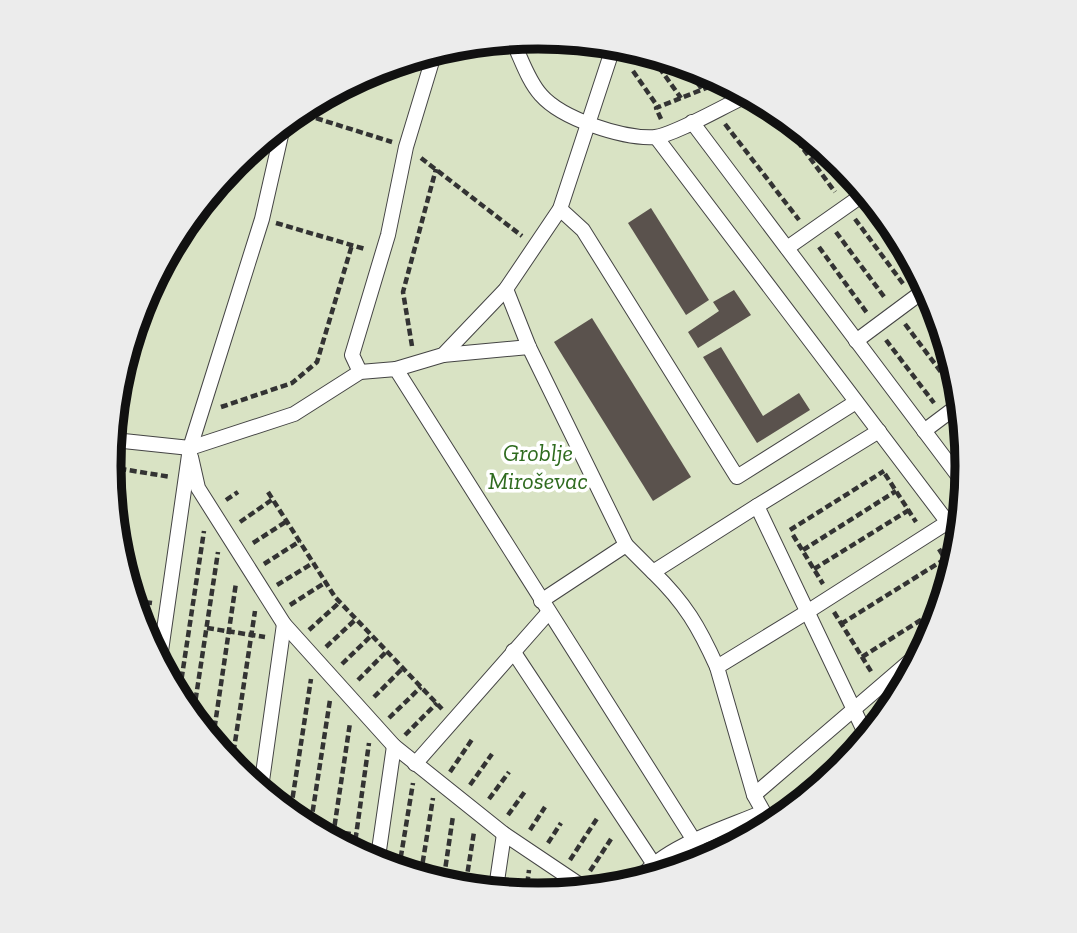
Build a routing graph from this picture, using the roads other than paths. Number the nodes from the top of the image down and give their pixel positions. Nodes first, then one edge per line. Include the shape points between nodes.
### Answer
1 (517, 50) edge
2 (610, 56) edge
3 (432, 63) edge
4 (738, 100) edge
5 (692, 122) junction
6 (587, 123) junction
7 (661, 135) junction
8 (280, 138) edge
9 (858, 198) edge
10 (560, 209) junction
11 (787, 248) junction
12 (506, 289) junction
13 (919, 295) edge
14 (856, 341) junction
15 (529, 347) junction
16 (443, 355) junction
17 (396, 369) junction
18 (360, 372) junction
19 (856, 401) junction
20 (952, 411) edge
21 (879, 431) junction
22 (925, 431) junction
23 (122, 441) edge
24 (190, 449) junction
25 (956, 473) edge
26 (764, 502) junction
27 (951, 527) edge
28 (626, 545) junction
29 (653, 572) junction
30 (545, 607) junction
31 (807, 612) junction
32 (281, 618) junction
33 (162, 646) edge
34 (513, 651) junction
35 (906, 664) edge
36 (717, 667) junction
37 (853, 709) junction
38 (863, 729) edge
39 (394, 746) junction
40 (415, 764) junction
41 (262, 779) edge
42 (754, 794) junction
43 (765, 816) edge
44 (501, 831) junction
45 (695, 842) junction
46 (701, 851) edge
47 (379, 852) edge
48 (658, 867) edge
49 (656, 868) edge
50 (497, 881) edge
51 (576, 882) edge

1 - 6 lane via 539,93 553,106
2 - 6 lane
3 - 18 lane via 352,355
4 - 5 lane
5 - 7 lane
5 - 11 lane
6 - 7 lane via 627,134
6 - 10 lane
7 - 19 lane
8 - 24 lane via 262,219
9 - 11 lane
10 - 12 lane
10 - 19 lane via 583,230 737,477
11 - 14 lane
12 - 15 lane
12 - 16 lane
13 - 14 lane
14 - 22 lane
15 - 16 lane
15 - 28 lane
16 - 17 lane
17 - 18 lane
17 - 30 lane
18 - 24 lane via 294,414
19 - 21 lane
20 - 22 lane
21 - 26 lane
21 - 27 lane
22 - 25 lane
23 - 24 lane
24 - 32 lane via 198,488
24 - 33 lane
26 - 29 lane
26 - 31 lane
27 - 31 lane via 925,536
28 - 29 lane
28 - 30 lane
29 - 36 lane via 677,595
30 - 34 lane
30 - 45 lane
31 - 36 lane
31 - 37 lane
32 - 39 lane
32 - 41 lane
34 - 40 lane
34 - 49 lane
35 - 37 lane
36 - 42 lane
37 - 38 lane
37 - 42 lane
39 - 40 lane
39 - 47 lane
40 - 44 lane
42 - 43 lane
43 - 45 lane
44 - 50 lane
44 - 51 lane
45 - 46 lane
45 - 48 lane

